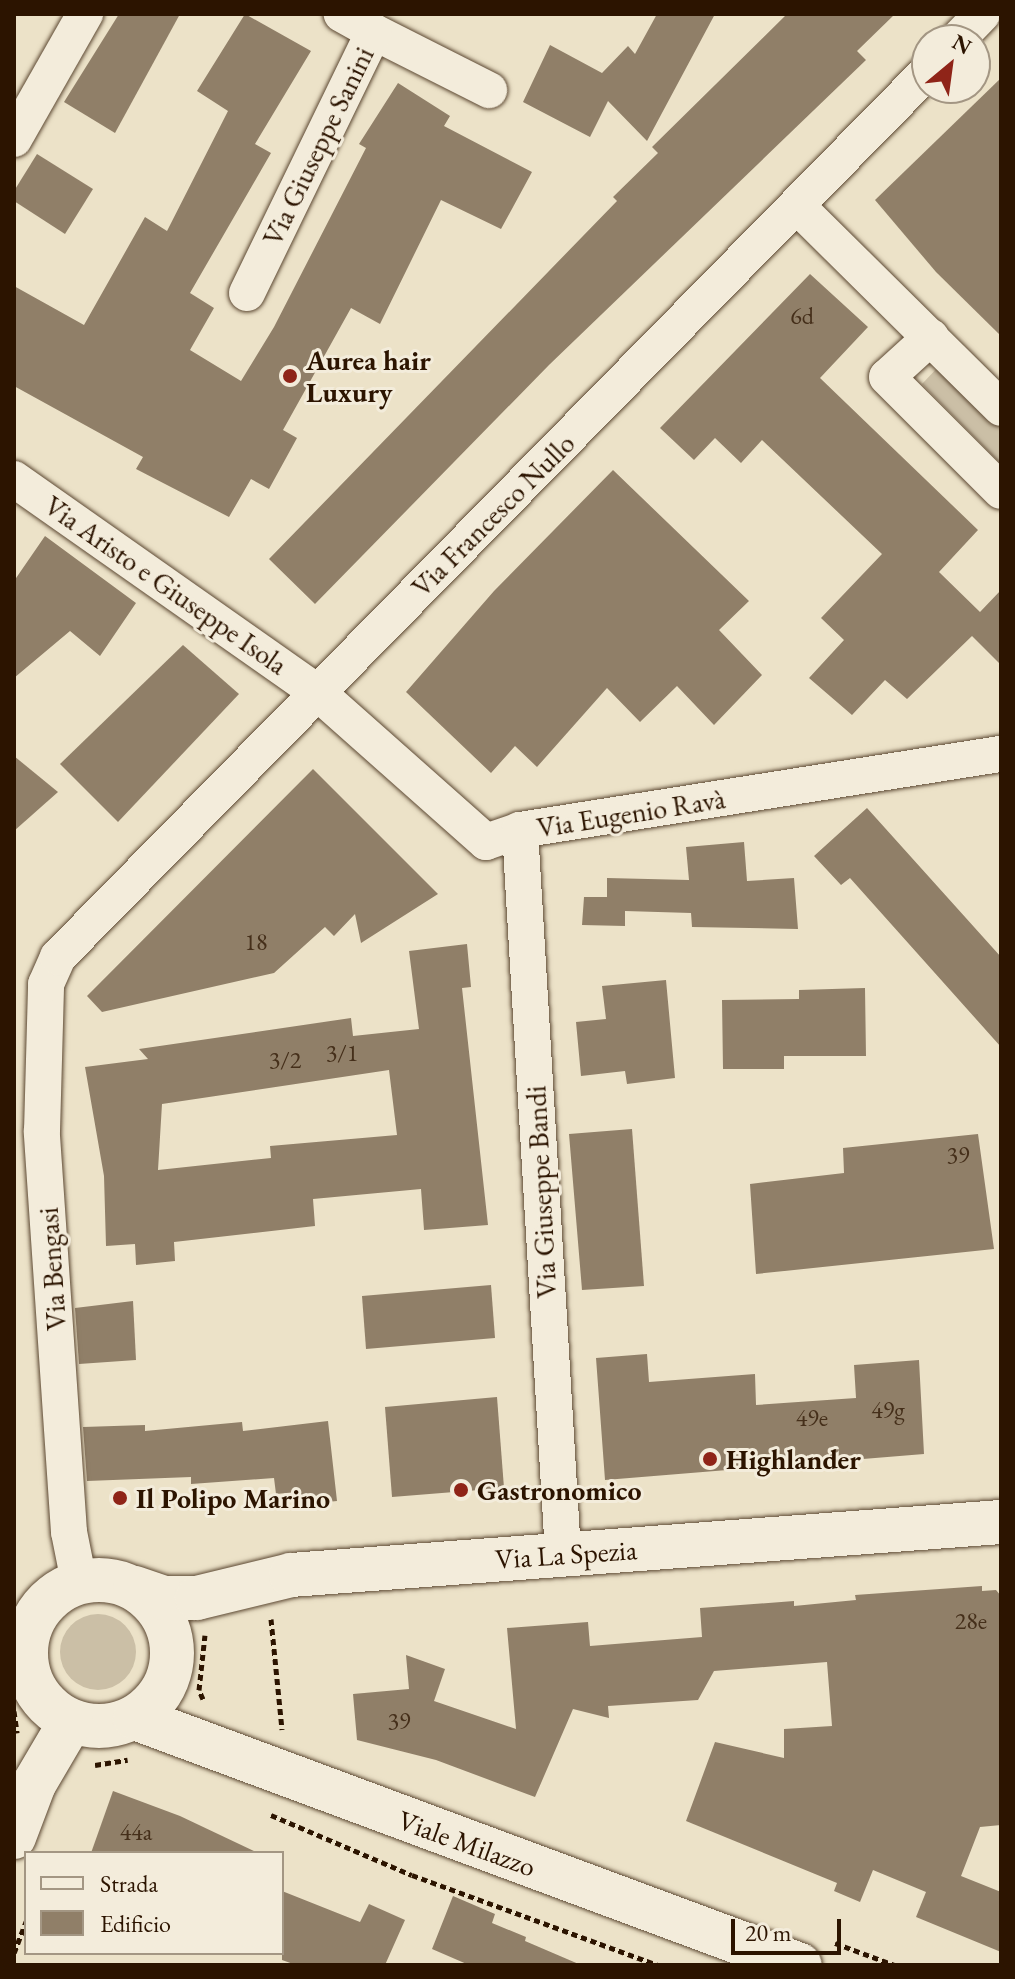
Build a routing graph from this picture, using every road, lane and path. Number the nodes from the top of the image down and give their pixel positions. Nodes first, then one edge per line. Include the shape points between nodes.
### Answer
1 (85, 14) edge
2 (342, 14) edge
3 (374, 32) junction
4 (911, 89) edge
5 (489, 90) dead end
6 (14, 139) edge
7 (799, 208) junction
8 (247, 293) dead end
9 (931, 337) junction
10 (1001, 408) edge
11 (14, 479) edge
12 (1001, 491) edge
13 (317, 692) junction
14 (1001, 754) edge
15 (520, 830) junction
16 (58, 957) joint
17 (1001, 1522) edge
18 (563, 1554) junction
19 (69, 1587) junction
20 (135, 1588) junction
21 (14, 1596) edge
22 (286, 1614) dead end
23 (19, 1685) edge
24 (71, 1721) junction
25 (283, 1738) dead end
26 (134, 1739) junction
27 (14, 1741) edge
28 (89, 1774) dead end
29 (268, 1814) dead end
30 (14, 1837) edge
31 (24, 1926) edge
32 (14, 1953) edge
33 (658, 1965) edge
34 (800, 1965) edge

1 - 6 street
2 - 3 street, Via Giuseppe Sanini
3 - 5 street
3 - 8 street, Via Giuseppe Sanini
4 - 7 street, Via Francesco Nullo
7 - 9 street
7 - 13 street, Via Francesco Nullo
9 - 10 street
9 - 12 street via 887,377
11 - 13 street, Via Aristo e Giuseppe Isola
13 - 15 street, Via Eugenio Ravà via 467,830 486,842
13 - 16 street, Via Francesco Nullo
14 - 15 street, Via Eugenio Ravà
15 - 18 street, Via Giuseppe Bandi
16 - 19 street, Via Bengasi via 46,984 42,1131
17 - 18 main road, Via La Spezia
18 - 20 main road, Via La Spezia via 291,1575 197,1598 164,1598
19 - 20 main road, Via La Spezia via 108,1580
19 - 21 main road, Via La Spezia
19 - 23 main road via 42,1606 30,1627
20 - 26 main road via 166,1621 172,1665 166,1686
22 - 25 path via 270,1615
23 - 24 main road
23 - 27 path
24 - 26 main road via 114,1726
24 - 30 main road via 34,1784
26 - 28 path via 97,1762
26 - 34 main road, Viale Milazzo
29 - 33 path via 412,1875
31 - 32 path

